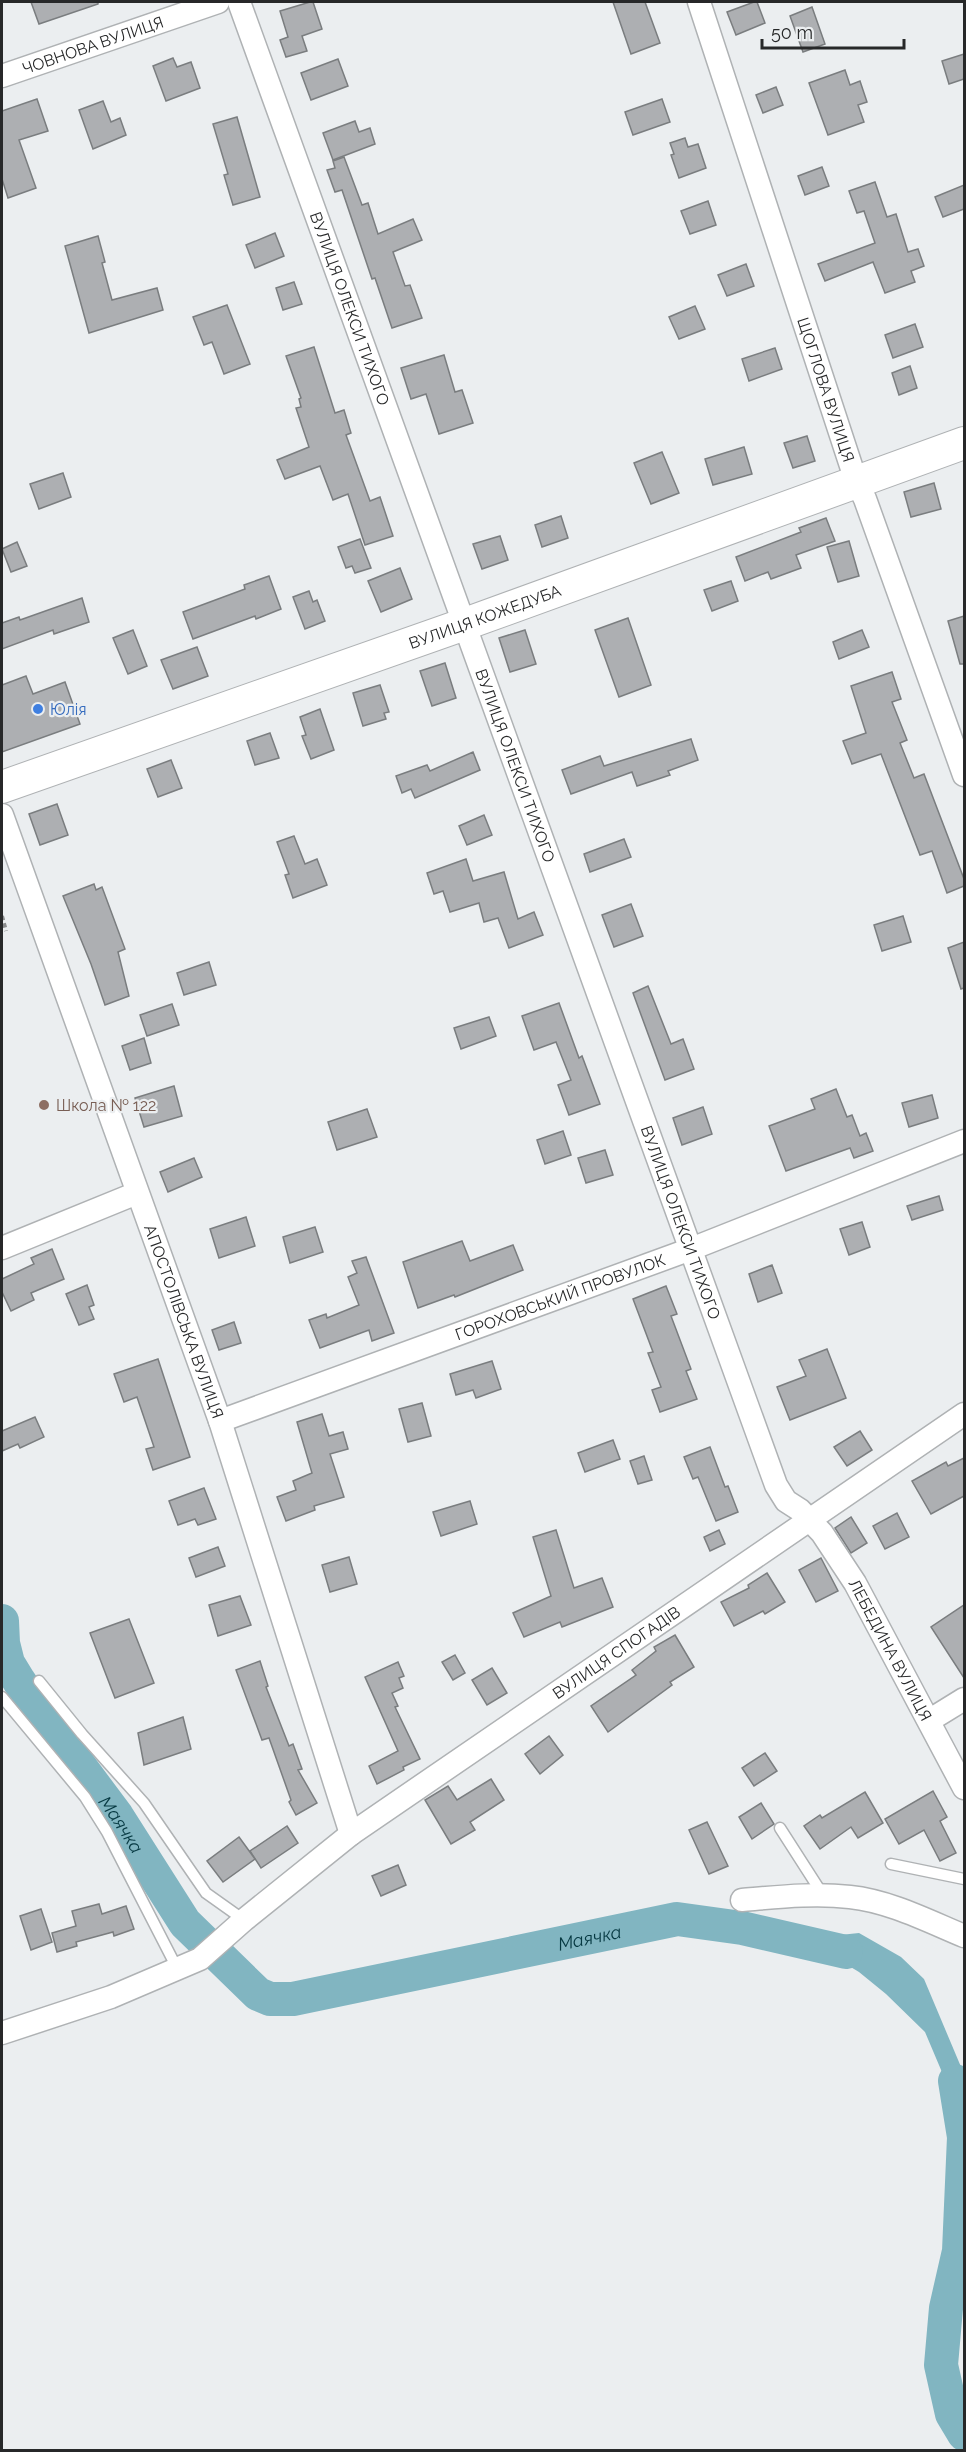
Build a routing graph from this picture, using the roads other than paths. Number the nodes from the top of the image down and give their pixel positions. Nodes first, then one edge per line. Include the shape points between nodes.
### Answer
1 (218, 2) edge
2 (239, 2) edge
3 (699, 2) edge
4 (2, 76) edge
5 (964, 443) edge
6 (856, 482) junction
7 (465, 624) junction
8 (964, 775) edge
9 (2, 787) edge
10 (2, 815) edge
11 (964, 1141) edge
12 (137, 1193) junction
13 (2, 1248) edge
14 (691, 1249) junction
15 (964, 1414) edge
16 (220, 1421) junction
17 (808, 1520) junction
18 (39, 1681) dead end
19 (2, 1697) edge
20 (964, 1699) edge
21 (930, 1720) junction
22 (964, 1788) edge
23 (780, 1828) dead end
24 (351, 1834) junction
25 (891, 1864) dead end
26 (964, 1878) edge
27 (823, 1896) junction
28 (742, 1900) dead end
29 (244, 1920) junction
30 (964, 1936) edge
31 (178, 1970) junction
32 (2, 2033) edge

1 - 4 street, ЧОВНОВА ВУЛИЦЯ
2 - 7 street, ВУЛИЦЯ ОЛЕКСИ ТИХОГО
3 - 6 street, ЩОГЛОВА ВУЛИЦЯ
5 - 6 street, ВУЛИЦЯ КОЖЕДУБА
6 - 7 street, ВУЛИЦЯ КОЖЕДУБА
6 - 8 street, ЩОГЛОВА ВУЛИЦЯ
7 - 9 street, ВУЛИЦЯ КОЖЕДУБА
7 - 14 street, ВУЛИЦЯ ОЛЕКСИ ТИХОГО
10 - 12 street, АПОСТОЛІВСЬКА ВУЛИЦЯ
11 - 14 street, ГОРОХОВСЬКИЙ ПРОВУЛОК
12 - 13 street
12 - 16 street, АПОСТОЛІВСЬКА ВУЛИЦЯ
14 - 16 street, ГОРОХОВСЬКИЙ ПРОВУЛОК
14 - 17 street, ВУЛИЦЯ ОЛЕКСИ ТИХОГО via 776,1485 786,1501
15 - 17 street, ВУЛИЦЯ СПОГАДІВ
16 - 24 street, АПОСТОЛІВСЬКА ВУЛИЦЯ
17 - 21 street, ЛЕБЕДИНА ВУЛИЦЯ via 822,1533 855,1583
17 - 24 street, ВУЛИЦЯ СПОГАДІВ
18 - 29 lane via 144,1803 206,1893
19 - 31 lane via 85,1797
20 - 21 street
21 - 22 street, ЛЕБЕДИНА ВУЛИЦЯ
23 - 27 lane
24 - 29 street, ВУЛИЦЯ СПОГАДІВ
25 - 26 lane
27 - 28 street
27 - 30 street via 875,1902
29 - 31 street, ВУЛИЦЯ СПОГАДІВ via 200,1959
31 - 32 street, ВУЛИЦЯ СПОГАДІВ

